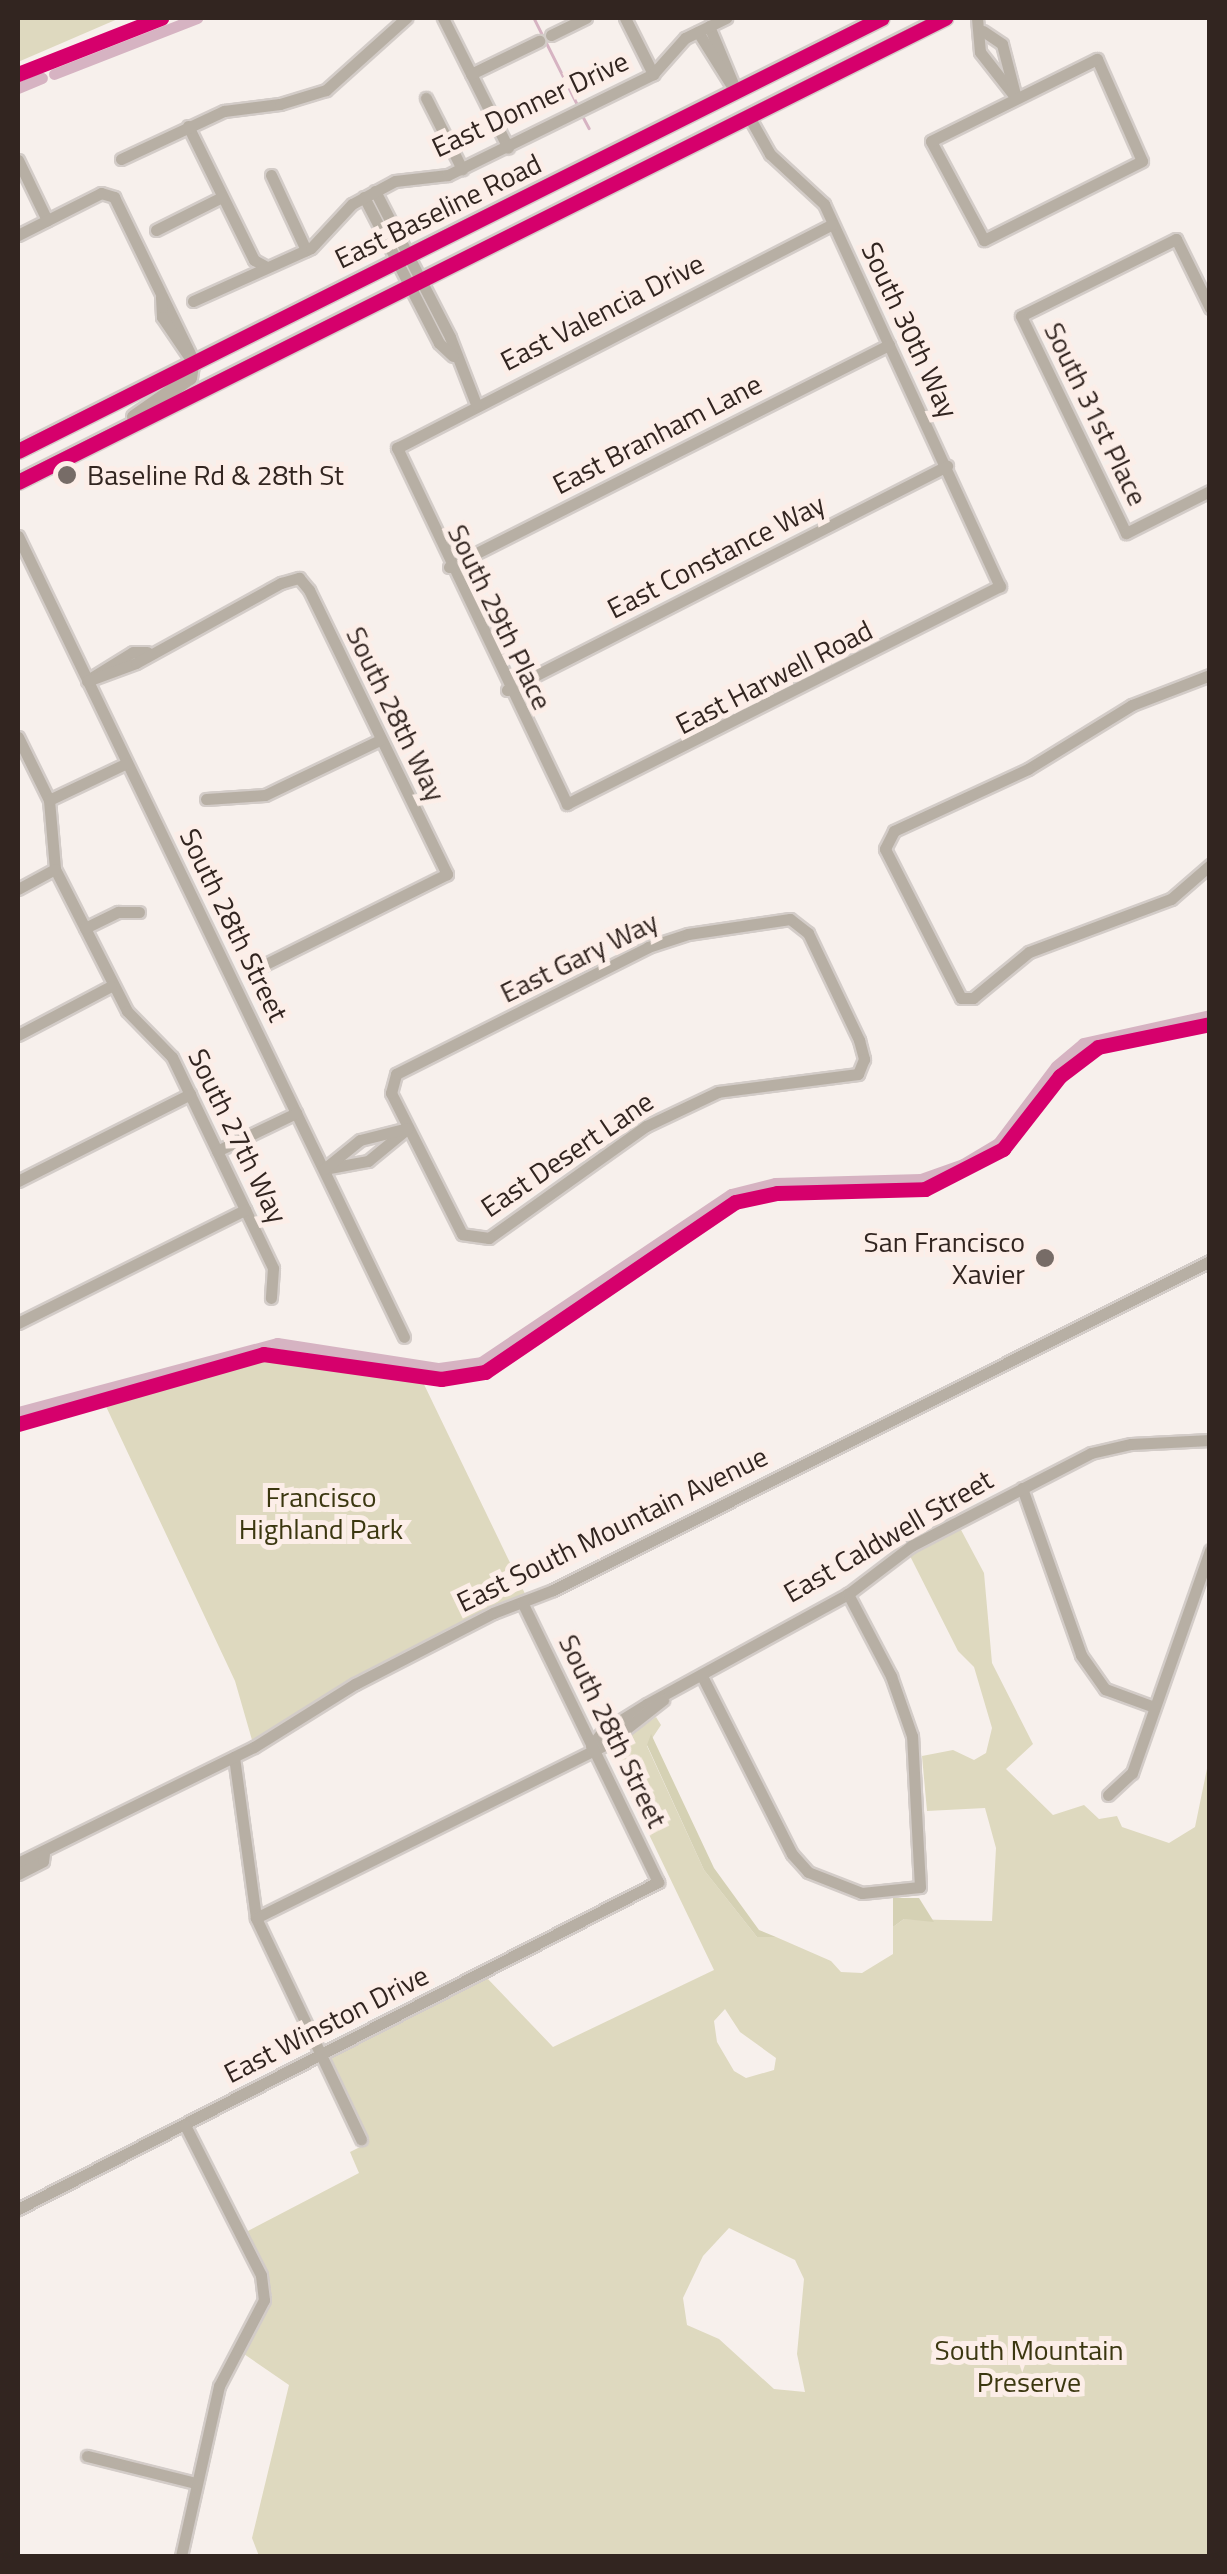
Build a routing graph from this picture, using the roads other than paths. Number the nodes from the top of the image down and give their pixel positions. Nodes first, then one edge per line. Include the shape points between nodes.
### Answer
1 (406, 18) edge
2 (443, 18) edge
3 (586, 18) edge
4 (625, 18) edge
5 (726, 18) edge
6 (882, 18) edge
7 (945, 18) edge
8 (977, 18) edge
9 (704, 29) junction
10 (983, 31) junction
11 (472, 74) junction
12 (653, 74) junction
13 (736, 90) junction
14 (426, 98) dead end
15 (1016, 98) junction
16 (748, 115) junction
17 (188, 126) junction
18 (508, 148) junction
19 (121, 159) dead end
20 (18, 160) edge
21 (462, 169) junction
22 (270, 175) dead end
23 (370, 194) junction
24 (222, 197) junction
25 (48, 220) junction
26 (832, 224) junction
27 (156, 230) dead end
28 (18, 235) edge
29 (306, 250) junction
30 (402, 256) junction
31 (265, 266) junction
32 (415, 281) junction
33 (193, 302) dead end
34 (1210, 308) edge
35 (889, 345) junction
36 (193, 360) junction
37 (476, 404) junction
38 (126, 425) junction
39 (396, 448) joint
40 (18, 451) edge
41 (948, 466) junction
42 (18, 482) edge
43 (1210, 491) edge
44 (18, 536) edge
45 (448, 567) junction
46 (1000, 586) joint
47 (1210, 675) edge
48 (88, 681) junction
49 (507, 690) junction
50 (18, 740) edge
51 (380, 740) junction
52 (127, 763) junction
53 (49, 800) junction
54 (206, 800) dead end
55 (567, 804) joint
56 (1210, 865) edge
57 (55, 870) junction
58 (18, 889) edge
59 (138, 912) dead end
60 (800, 924) joint
61 (85, 928) junction
62 (254, 970) dead end
63 (112, 986) junction
64 (18, 1035) edge
65 (190, 1094) junction
66 (296, 1113) junction
67 (408, 1128) junction
68 (360, 1140) junction
69 (218, 1151) junction
70 (371, 1159) junction
71 (324, 1169) junction
72 (18, 1181) edge
73 (245, 1210) junction
74 (1210, 1260) edge
75 (271, 1298) dead end
76 (18, 1323) edge
77 (404, 1336) dead end
78 (1210, 1440) edge
79 (1022, 1488) junction
80 (1210, 1550) edge
81 (848, 1594) junction
82 (522, 1602) junction
83 (703, 1678) junction
84 (1154, 1707) junction
85 (591, 1746) junction
86 (234, 1757) junction
87 (1108, 1795) dead end
88 (44, 1854) junction
89 (18, 1863) edge
90 (18, 1874) edge
91 (658, 1882) joint
92 (256, 1918) junction
93 (317, 2058) junction
94 (185, 2125) junction
95 (360, 2139) dead end
96 (18, 2209) edge
97 (86, 2456) dead end
98 (196, 2483) junction
99 (181, 2556) edge

1 - 17 street via 326,90 224,111
2 - 11 street
3 - 11 street
4 - 12 street
5 - 9 street, East Donner Drive
6 - 13 main road, East Baseline Road
7 - 16 main road, East Baseline Road
8 - 10 street
9 - 12 street, East Donner Drive
9 - 13 street
10 - 15 street via 1002,44
10 - 15 street via 980,52
11 - 18 street
12 - 18 street, East Donner Drive
13 - 16 main road
13 - 30 main road, East Baseline Road
14 - 21 street
15 - 15 street via 931,141 984,240 1142,161 1097,59
16 - 26 street, South 30th Way via 770,154 815,192
16 - 32 main road, East Baseline Road
17 - 19 street
17 - 24 street
18 - 21 street, East Donner Drive
20 - 25 street
21 - 23 street, East Donner Drive
22 - 29 street
23 - 29 street, East Donner Drive
23 - 30 street
24 - 27 street
24 - 31 street via 254,260
25 - 28 street
25 - 36 street via 106,192
26 - 35 street, South 30th Way
26 - 37 street, East Valencia Drive
29 - 31 street, East Donner Drive
30 - 32 street
30 - 36 main road, East Baseline Road
31 - 33 street, East Donner Drive
32 - 37 street
32 - 38 main road, East Baseline Road
34 - 43 street, South 31st Place via 1176,239 1022,316 1126,533
35 - 41 street, South 30th Way
35 - 45 street, East Branham Lane
36 - 38 main road via 194,374
36 - 40 main road, East Baseline Road
37 - 39 street, East Valencia Drive
38 - 42 main road, East Baseline Road
39 - 45 street, South 29th Place
41 - 46 street, South 30th Way
41 - 49 street, East Constance Way
44 - 48 street, South 28th Street
45 - 49 street, South 29th Place
46 - 55 street, East Harwell Road
47 - 56 street via 1132,705 1028,769 886,838 960,998 972,998 1029,952 1159,906
48 - 51 street, South 28th Way via 299,578
48 - 52 street, South 28th Street
49 - 55 street, South 29th Place
50 - 53 street, South 27th Way
51 - 54 street via 265,795
51 - 62 street, South 28th Way via 447,874
52 - 53 street
52 - 66 street, South 28th Street
53 - 57 street, South 27th Way
57 - 58 street
57 - 61 street, South 27th Way
59 - 61 street via 118,912
60 - 67 street, East Gary Way via 768,920 648,946 403,1068 392,1080
60 - 67 street, East Desert Lane via 859,1040 862,1067 850,1078 767,1081 718,1092 646,1126 489,1238 470,1240 456,1227
61 - 63 street, South 27th Way
63 - 64 street
63 - 65 street, South 27th Way via 127,1012 167,1046
65 - 69 street, South 27th Way
65 - 72 street
66 - 69 street
66 - 71 street, South 28th Street
67 - 68 street
67 - 70 street
68 - 70 street
68 - 71 street
69 - 73 street, South 27th Way
70 - 71 street
71 - 77 street, South 28th Street
73 - 75 street, South 27th Way via 273,1268
73 - 76 street
74 - 82 street, East South Mountain Avenue
78 - 79 street, East Caldwell Street via 1116,1446
79 - 81 street, East Caldwell Street via 930,1536
79 - 84 street via 1081,1655 1105,1689
80 - 84 street
81 - 83 street, East Caldwell Street via 766,1634
81 - 83 street via 891,1676 912,1736 920,1888 862,1893 808,1872 792,1854
82 - 85 street, South 28th Street
82 - 86 street, East South Mountain Avenue via 355,1684
83 - 85 street, East Caldwell Street via 602,1732
84 - 87 street via 1132,1773
85 - 91 street, South 28th Street
85 - 92 street, East Caldwell Street
86 - 88 street, East South Mountain Avenue
86 - 92 street
88 - 89 street, East South Mountain Avenue
88 - 90 street, East South Mountain Avenue via 43,1862
91 - 93 street, East Winston Drive
92 - 93 street
93 - 94 street, East Winston Drive
93 - 95 street
94 - 96 street, East Winston Drive
94 - 98 street via 261,2275 264,2300 218,2386
97 - 98 street
98 - 99 street

